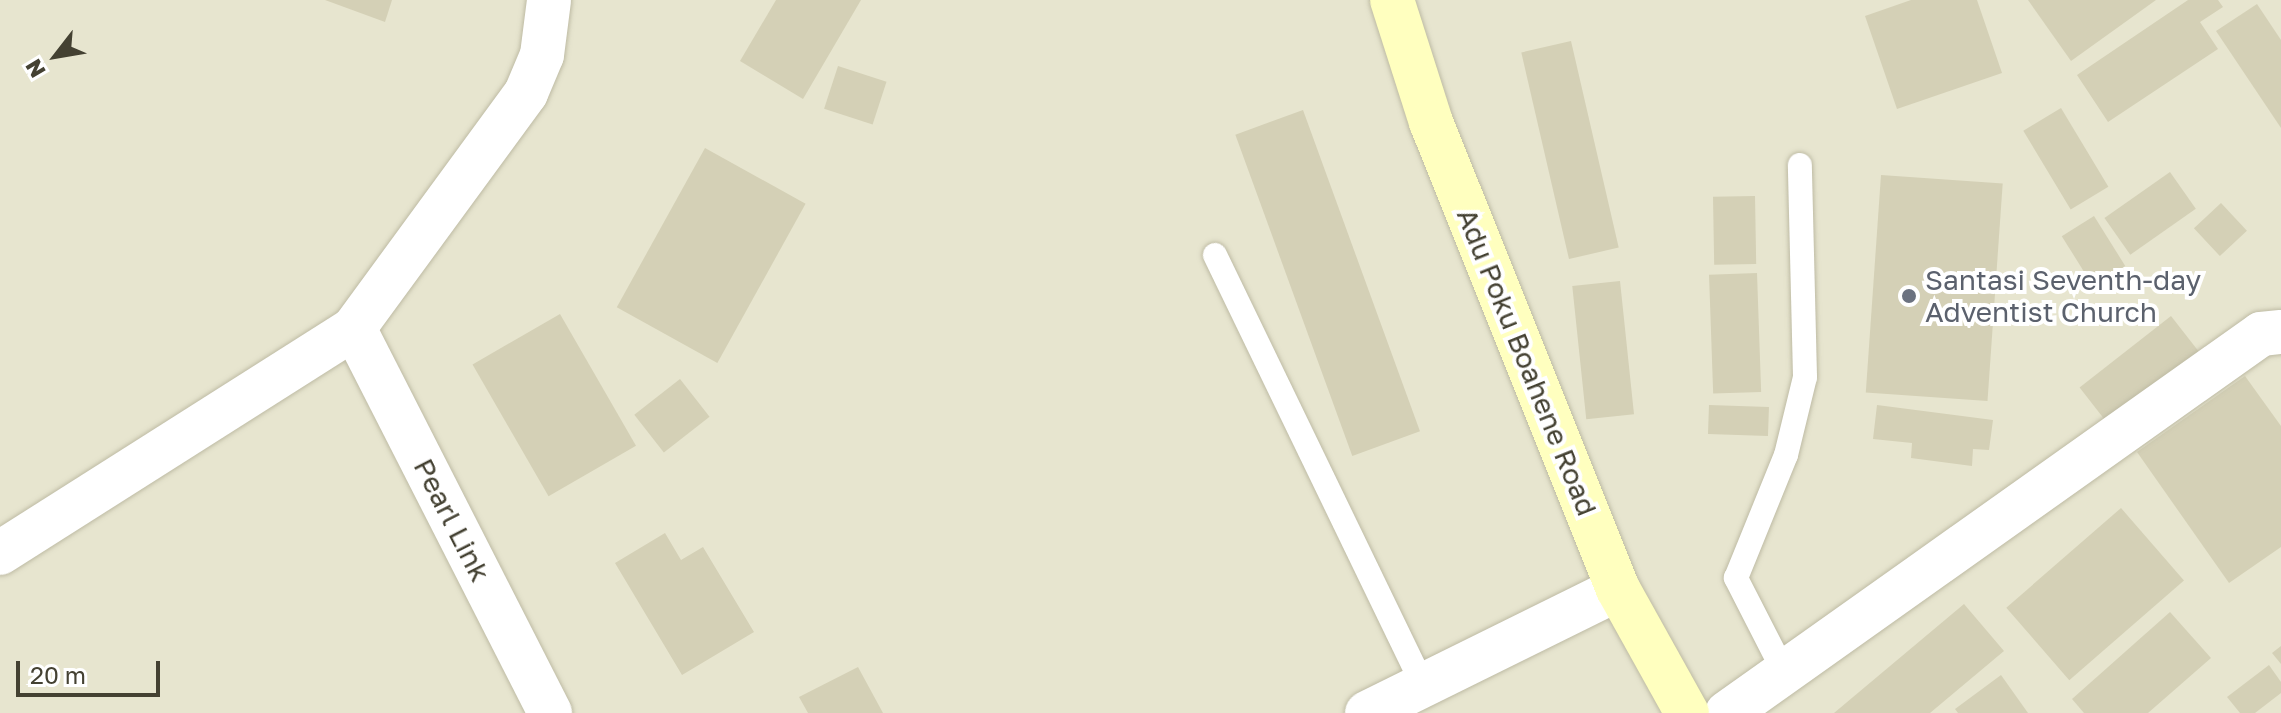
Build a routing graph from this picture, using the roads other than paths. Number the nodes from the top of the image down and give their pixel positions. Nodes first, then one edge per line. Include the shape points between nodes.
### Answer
1 (549, 0) edge
2 (1392, 0) edge
3 (1800, 165) dead end
4 (1215, 255) dead end
5 (354, 328) junction
6 (2281, 332) edge
7 (0, 553) edge
8 (1618, 589) junction
9 (1784, 672) junction
10 (1423, 686) junction
11 (550, 713) edge
12 (1367, 713) edge
13 (1687, 713) edge
14 (1727, 713) edge

1 - 5 street via 542,55 526,93
2 - 8 street, Adu Poku Boahene Road via 1431,122
3 - 9 lane via 1805,377 1786,455 1736,578
4 - 10 lane
5 - 7 street
5 - 11 street, Pearl Link
6 - 9 street via 2261,334
8 - 10 street
8 - 13 street, Adu Poku Boahene Road
9 - 14 street
10 - 12 street

